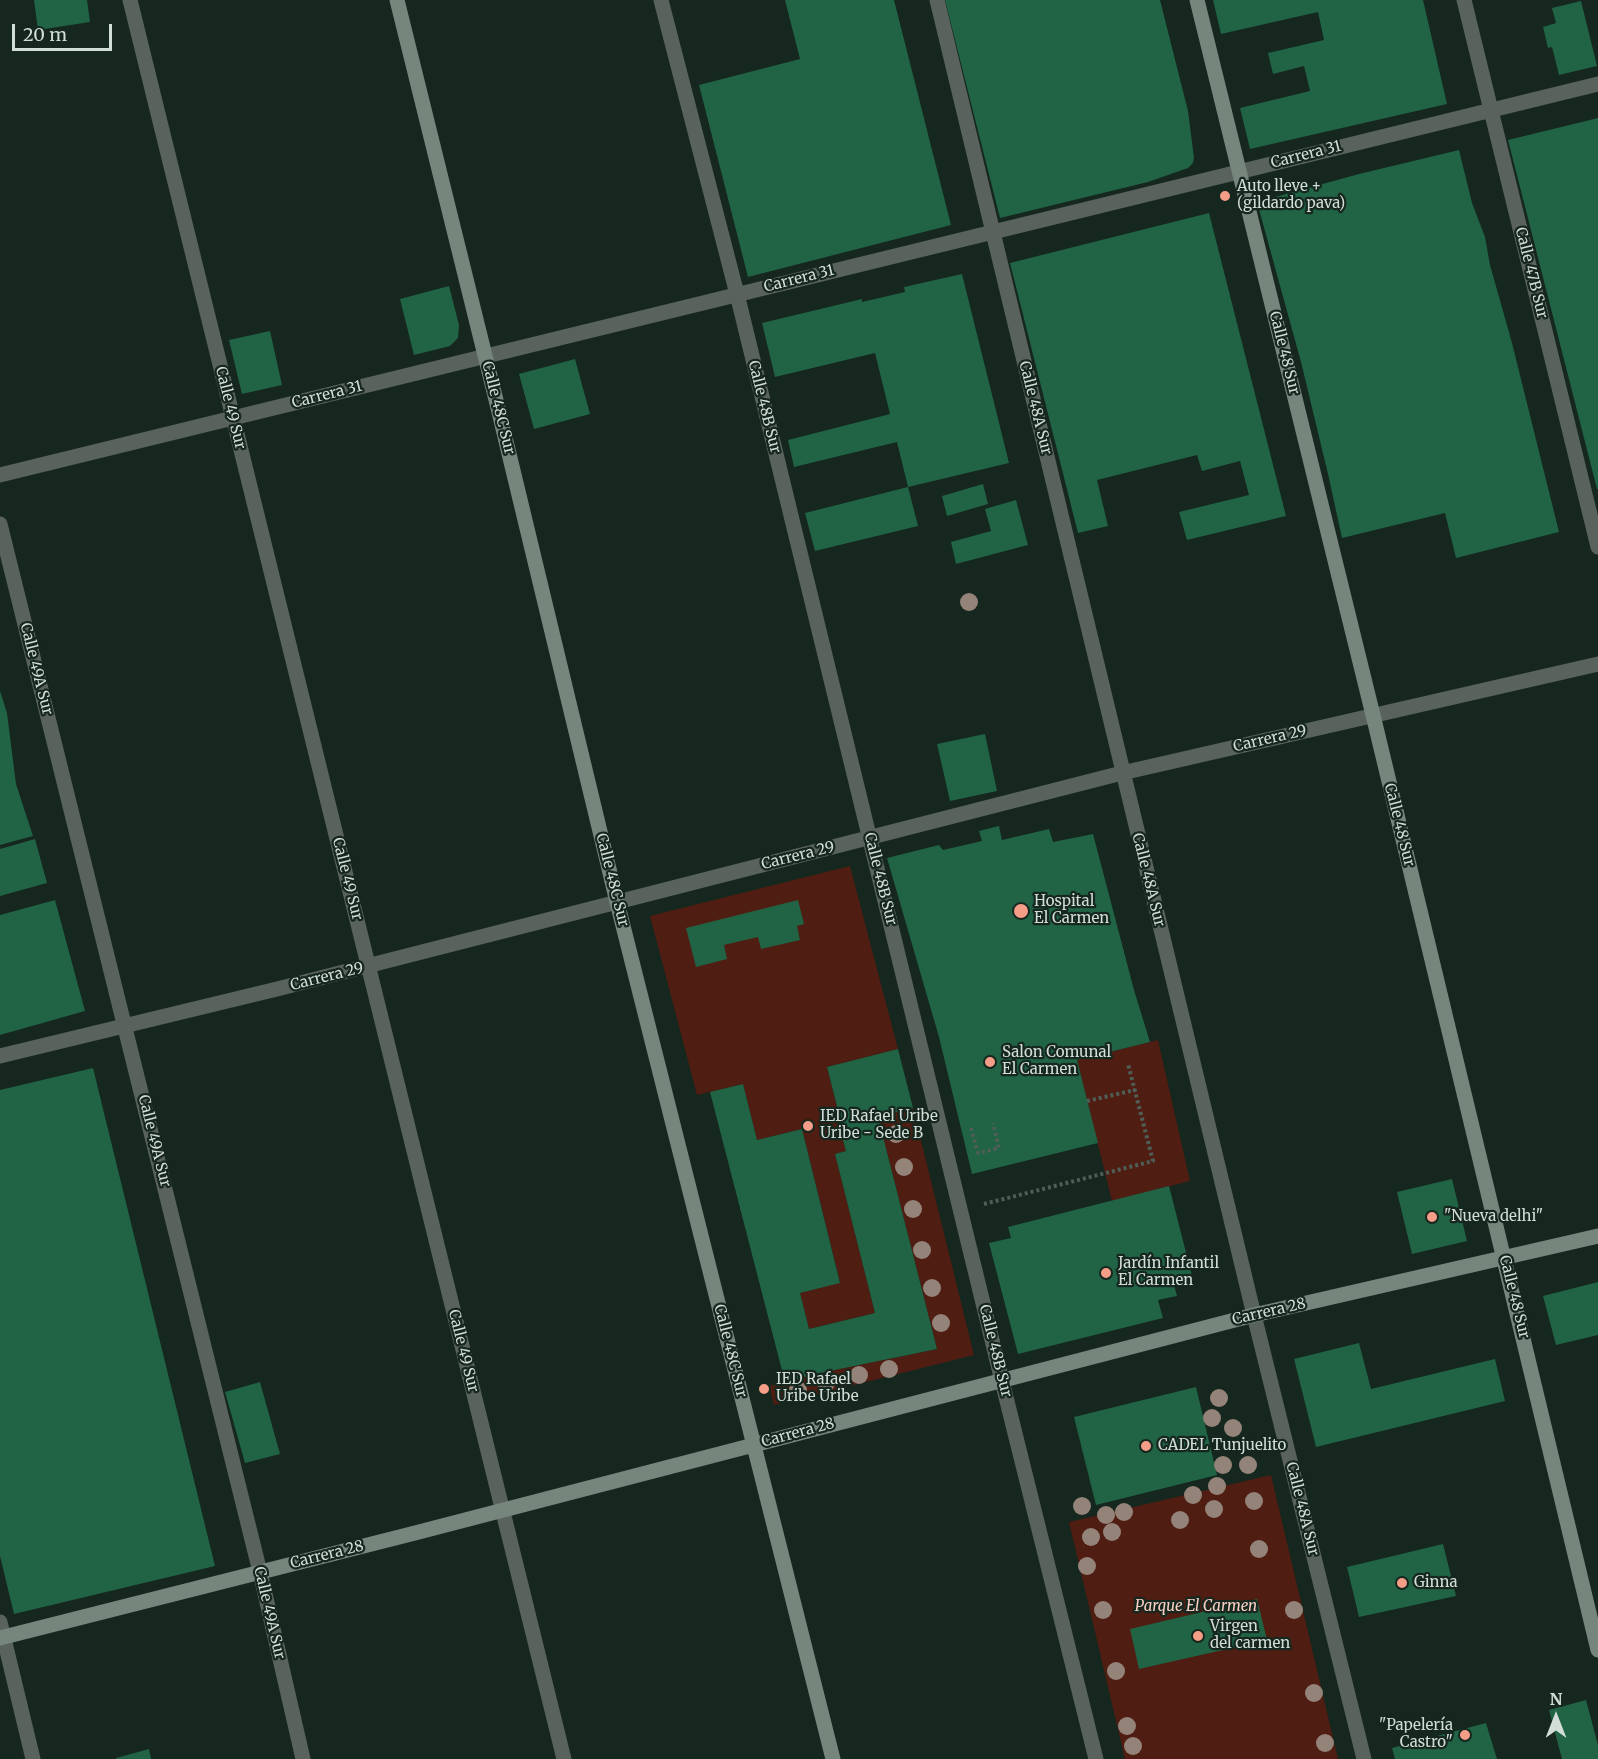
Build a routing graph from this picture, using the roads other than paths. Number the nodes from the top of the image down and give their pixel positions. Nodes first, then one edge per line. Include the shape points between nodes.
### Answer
1 (130, 0) edge
2 (397, 0) edge
3 (661, 0) edge
4 (936, 0) edge
5 (1197, 0) edge
6 (1464, 0) edge
7 (1598, 84) edge
8 (1491, 110) junction
9 (1239, 171) junction
10 (992, 231) junction
11 (737, 294) junction
12 (485, 356) junction
13 (233, 418) junction
14 (0, 475) edge
15 (0, 524) edge
16 (1598, 547) edge
17 (1598, 664) edge
18 (1373, 715) junction
19 (1122, 773) junction
20 (870, 837) junction
21 (617, 902) junction
22 (368, 966) junction
23 (126, 1026) junction
24 (0, 1056) edge
25 (1598, 1236) edge
26 (1504, 1257) junction
27 (1254, 1315) junction
28 (1002, 1381) junction
29 (754, 1445) junction
30 (502, 1510) junction
31 (260, 1572) junction
32 (0, 1622) edge
33 (2, 1638) edge
34 (1598, 1650) edge
35 (33, 1759) edge
36 (303, 1759) edge
37 (564, 1759) edge
38 (832, 1759) edge
39 (1096, 1759) edge
40 (1364, 1759) edge

1 - 13 street, Calle 49 Sur
2 - 12 street, Calle 48C Sur
3 - 11 street, Calle 48B Sur
4 - 10 street, Calle 48A Sur
5 - 9 street, Calle 48 Sur
6 - 8 street, Calle 47B Sur
7 - 8 street, Carrera 31
8 - 9 street, Carrera 31
8 - 16 street, Calle 47B Sur
9 - 10 street, Carrera 31
9 - 18 street, Calle 48 Sur
10 - 11 street, Carrera 31
10 - 19 street, Calle 48A Sur
11 - 12 street, Carrera 31
11 - 20 street, Calle 48B Sur
12 - 13 street, Carrera 31
12 - 21 street, Calle 48C Sur
13 - 14 street, Carrera 31
13 - 22 street, Calle 49 Sur
15 - 23 street, Calle 49A Sur
17 - 18 street, Carrera 29
18 - 19 street, Carrera 29
18 - 26 street, Calle 48 Sur
19 - 20 street, Carrera 29
19 - 27 street, Calle 48A Sur
20 - 21 street, Carrera 29
20 - 28 street, Calle 48B Sur
21 - 22 street, Carrera 29
21 - 29 street, Calle 48C Sur
22 - 23 street, Carrera 29
22 - 30 street, Calle 49 Sur
23 - 24 street, Carrera 29
23 - 31 street, Calle 49A Sur
25 - 26 street, Carrera 28
26 - 27 street, Carrera 28
26 - 34 street, Calle 48 Sur
27 - 28 street, Carrera 28
27 - 40 street, Calle 48A Sur
28 - 29 street, Carrera 28
28 - 39 street, Calle 48B Sur
29 - 30 street, Carrera 28
29 - 38 street, Calle 48C Sur
30 - 31 street, Carrera 28
30 - 37 street, Calle 49 Sur
31 - 33 street, Carrera 28
31 - 36 street, Calle 49A Sur
32 - 33 street
33 - 35 street

